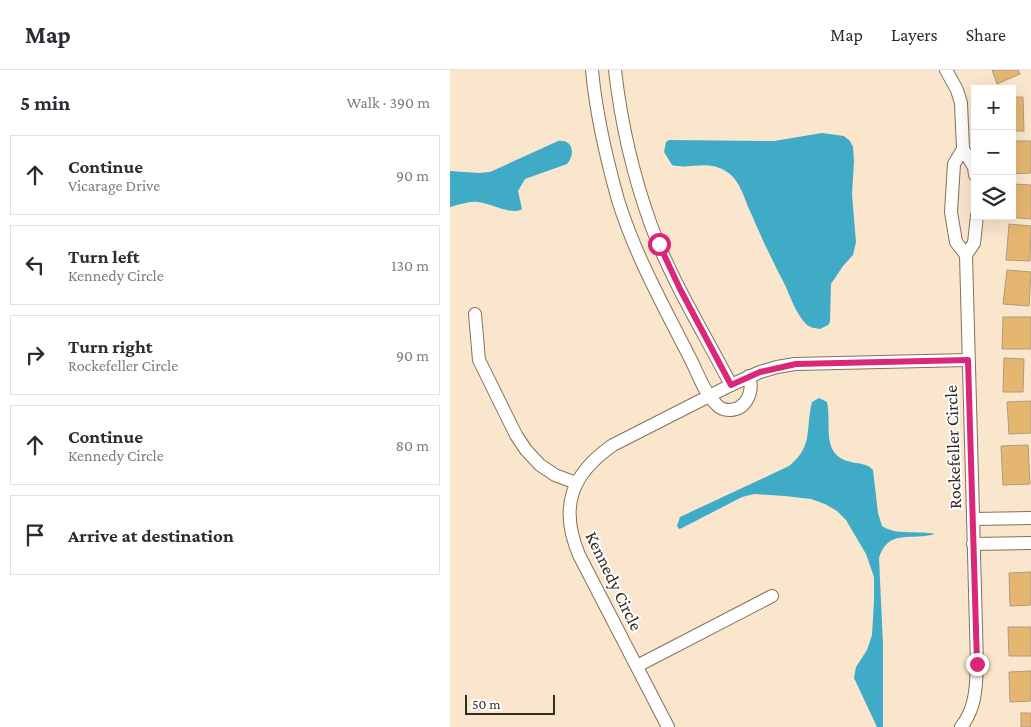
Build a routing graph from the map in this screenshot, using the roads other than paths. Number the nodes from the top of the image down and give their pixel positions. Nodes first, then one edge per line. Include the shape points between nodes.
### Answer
1 (592, 70) edge
2 (616, 70) edge
3 (946, 70) edge
4 (627, 142) junction
5 (605, 148) junction
6 (963, 149) junction
7 (975, 175) edge
8 (977, 220) edge
9 (651, 227) junction
10 (631, 234) junction
11 (966, 255) junction
12 (680, 289) junction
13 (660, 300) junction
14 (475, 314) dead end
15 (968, 360) junction
16 (749, 376) junction
17 (731, 385) junction
18 (709, 396) junction
19 (576, 483) junction
20 (1031, 518) edge
21 (973, 519) junction
22 (1031, 542) edge
23 (973, 544) junction
24 (772, 596) dead end
25 (637, 666) junction
26 (963, 726) edge
27 (668, 727) edge

1 - 5 street
2 - 4 street
3 - 6 street, Rockefeller Circle via 961,103
4 - 5 street
4 - 9 street
5 - 10 street
6 - 7 street, Rockefeller Circle via 974,166
6 - 11 street, Rockefeller Circle via 954,164 952,212 956,242
8 - 11 street, Rockefeller Circle via 974,243
9 - 10 street
9 - 12 street
10 - 13 street
11 - 15 street, Rockefeller Circle
12 - 13 street
12 - 17 street
13 - 18 street
14 - 19 street via 479,360 516,434 540,465
15 - 16 street, Kennedy Circle via 796,364
15 - 21 street, Rockefeller Circle
16 - 17 street, Kennedy Circle
16 - 18 street via 752,385 748,398 733,410 717,406
17 - 18 street, Kennedy Circle
18 - 19 street, Kennedy Circle via 613,445 594,459
19 - 25 street, Kennedy Circle via 570,511 573,541
20 - 21 street
21 - 23 street
22 - 23 street
23 - 26 street via 976,688
24 - 25 street
25 - 27 street, Kennedy Circle

